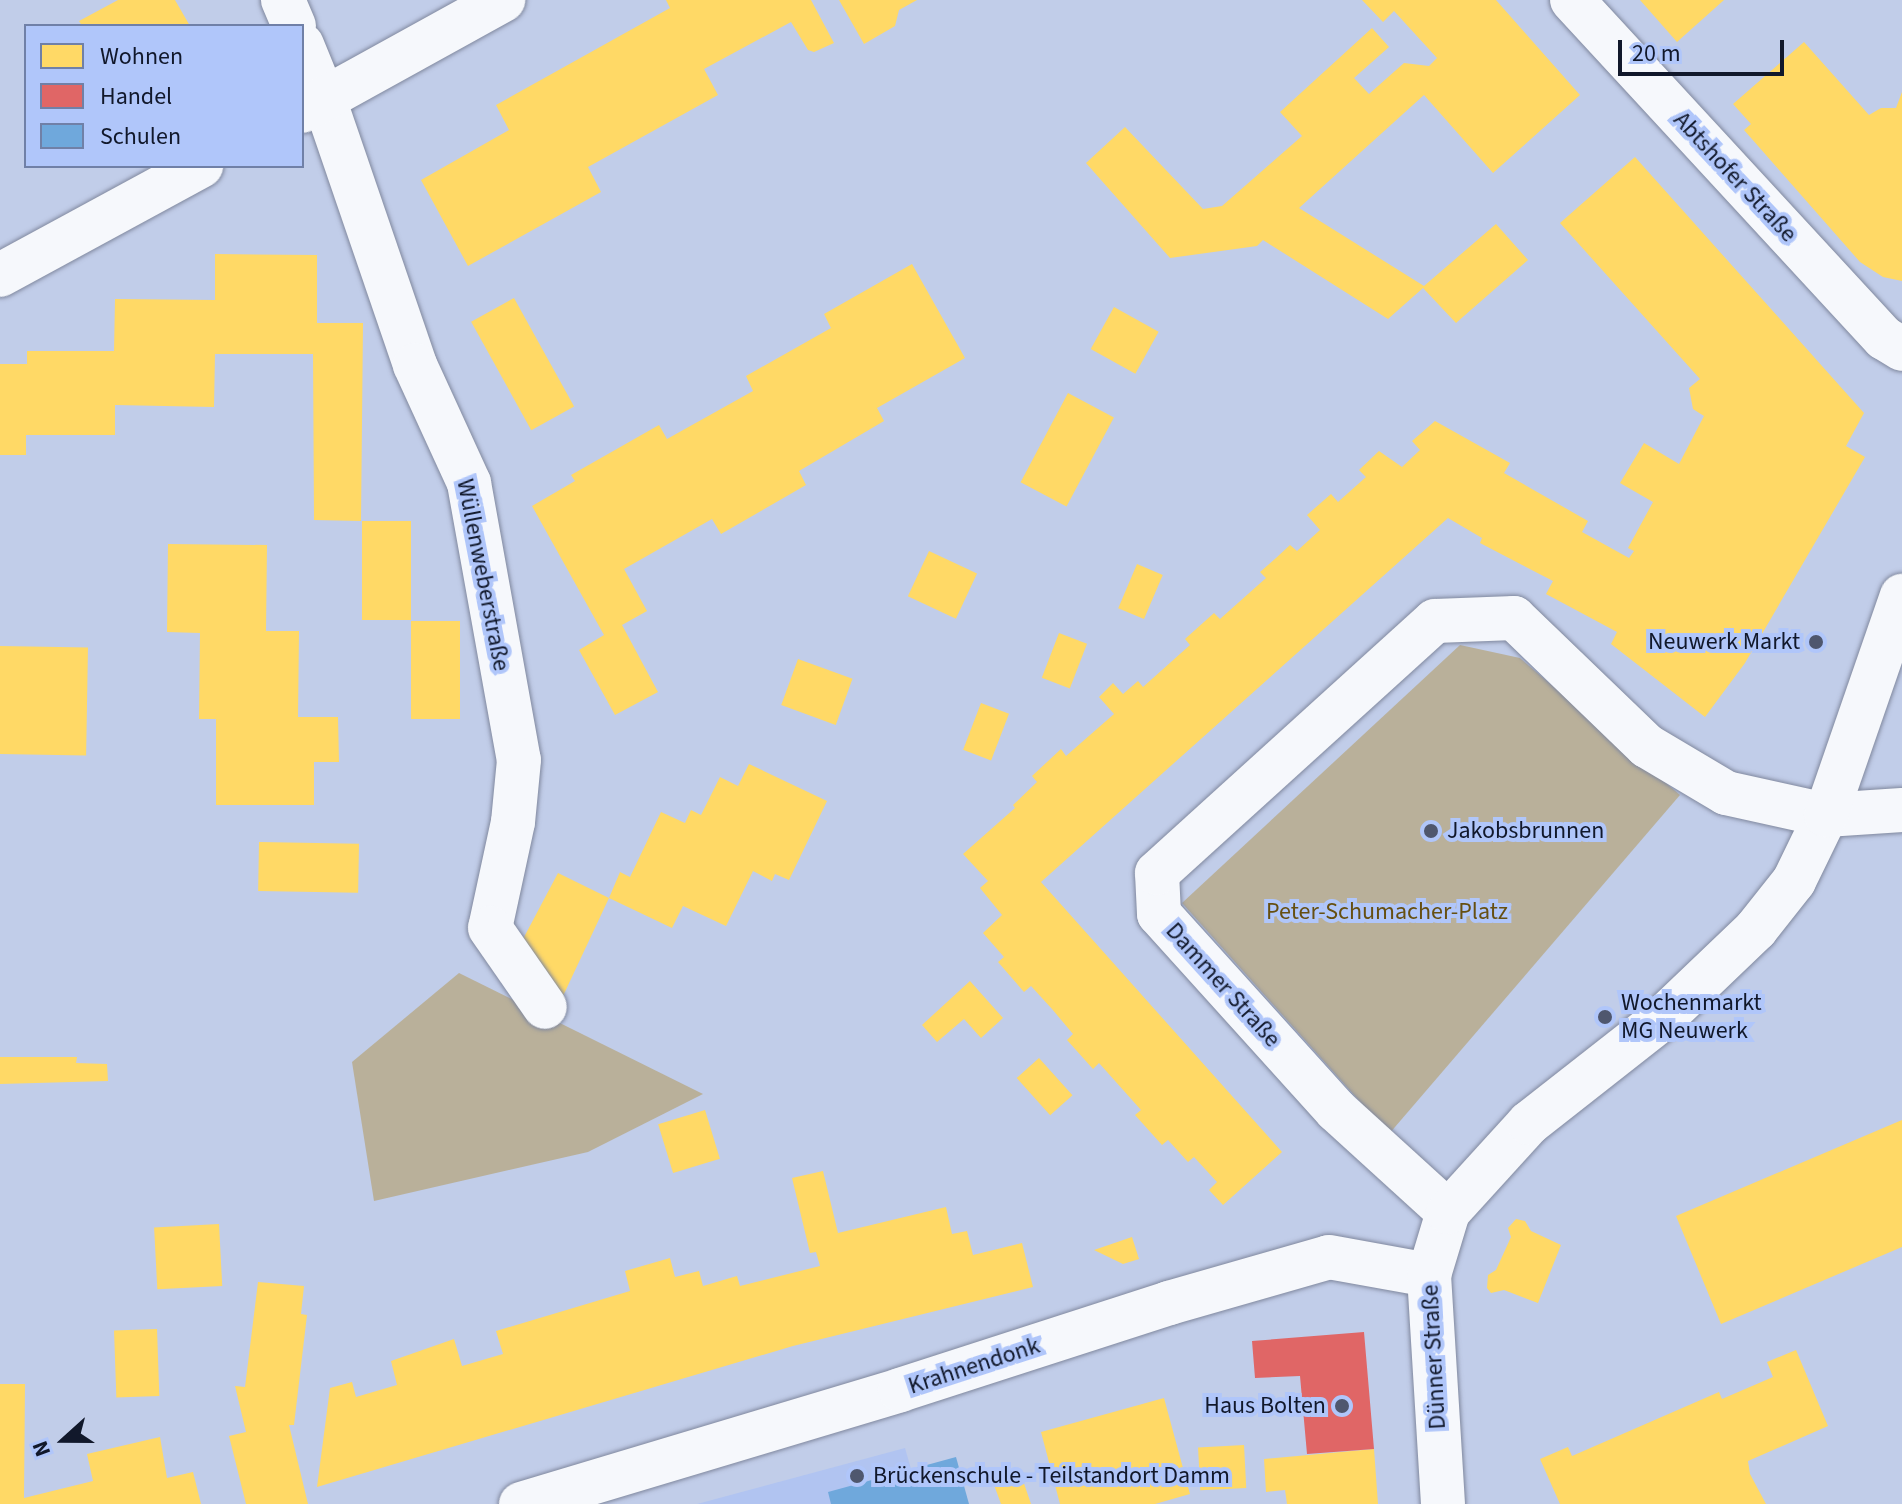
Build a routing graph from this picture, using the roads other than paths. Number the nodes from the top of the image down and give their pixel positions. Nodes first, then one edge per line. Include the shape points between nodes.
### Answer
1 (283, 0) edge
2 (503, 0) edge
3 (1572, 0) edge
4 (293, 24) edge
5 (304, 56) edge
6 (313, 105) edge
7 (197, 168) edge
8 (0, 275) edge
9 (1902, 349) edge
10 (1902, 596) edge
11 (1902, 810) edge
12 (1826, 815) junction
13 (545, 1007) dead end
14 (1448, 1212) junction
15 (1429, 1275) junction
16 (521, 1504) edge
17 (1443, 1504) edge

1 - 4 street
2 - 6 street
3 - 9 street, Abtshofer Straße via 1884,338
5 - 6 street, Wüllenweberstraße
6 - 13 street, Wüllenweberstraße via 415,365 469,483 519,760 513,822 490,928
7 - 8 street
10 - 12 street
11 - 12 street
12 - 14 street via 1794,881 1756,929 1663,1018 1529,1123
12 - 14 street, Dammer Straße via 1726,793 1647,746 1514,618 1435,621 1157,873 1159,914 1336,1110
14 - 15 street, Dünner Straße
15 - 16 street, Krahnendonk via 1329,1257
15 - 17 street, Dünner Straße

